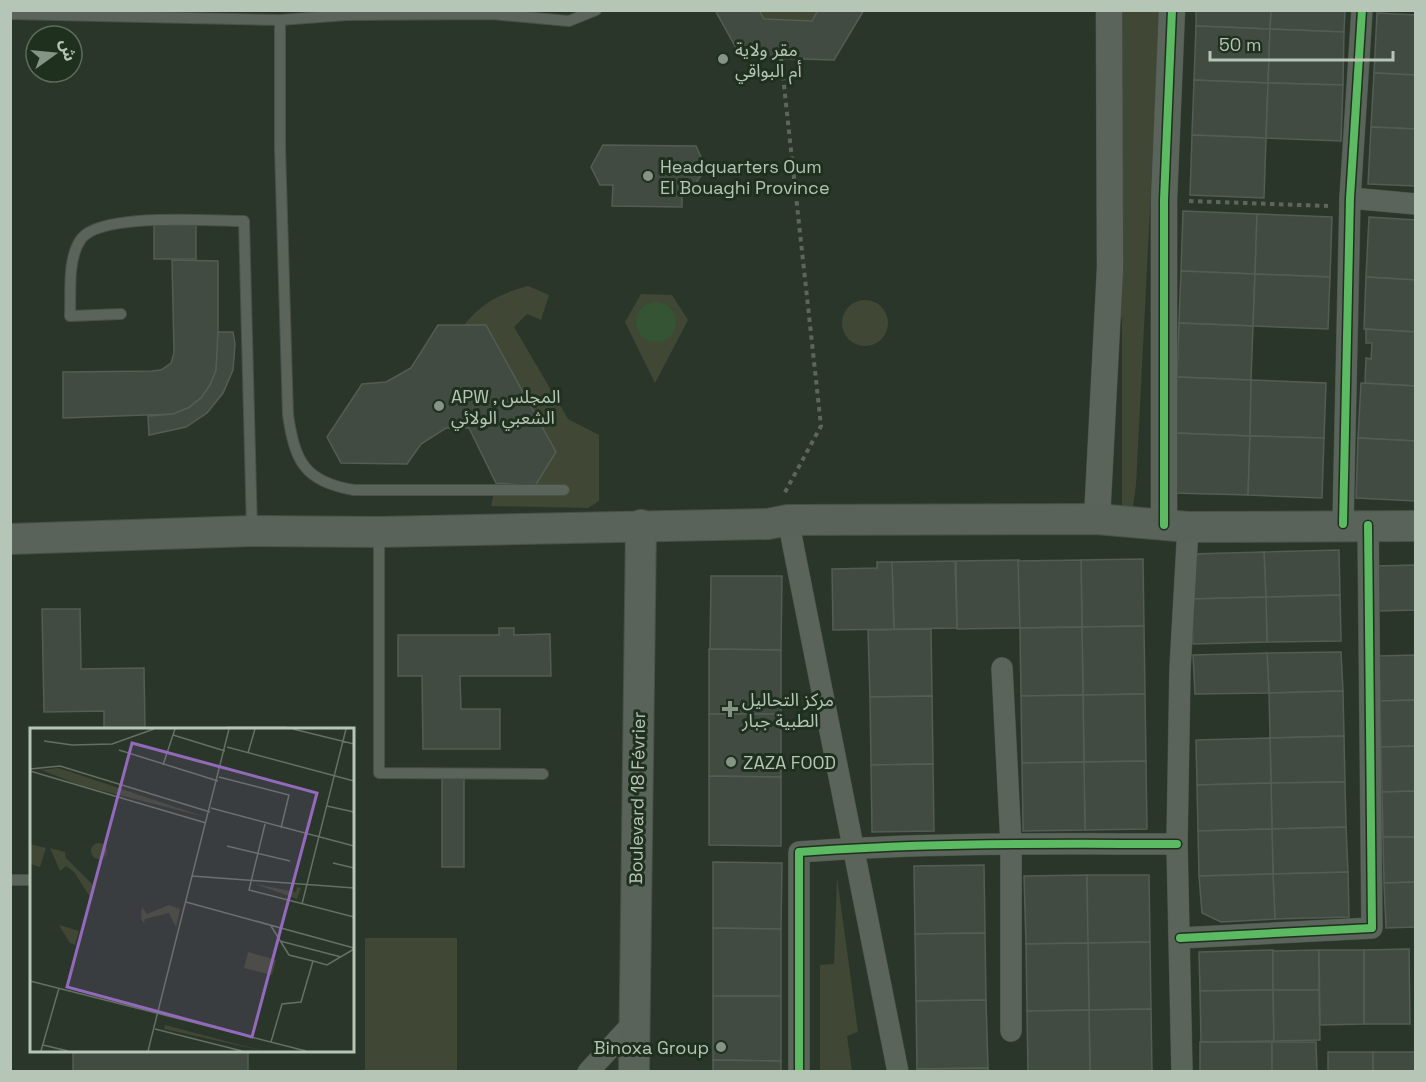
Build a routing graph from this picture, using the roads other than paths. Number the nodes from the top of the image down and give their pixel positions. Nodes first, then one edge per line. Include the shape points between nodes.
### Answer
1 (596, 10) edge
2 (1109, 10) edge
3 (1172, 10) edge
4 (1362, 10) edge
5 (492, 11) edge
6 (347, 13) edge
7 (10, 14) edge
8 (280, 20) junction
9 (1350, 202) junction
10 (1416, 204) edge
11 (121, 314) dead end
12 (564, 490) dead end
13 (1096, 519) junction
14 (778, 522) junction
15 (641, 525) junction
16 (1355, 525) junction
17 (1176, 526) junction
18 (1416, 526) edge
19 (252, 531) junction
20 (379, 532) junction
21 (10, 539) edge
22 (1002, 668) dead end
23 (543, 774) dead end
24 (1011, 844) junction
25 (1177, 844) junction
26 (853, 848) junction
27 (10, 880) edge
28 (30, 880) edge
29 (1179, 938) junction
30 (634, 1022) junction
31 (1011, 1031) dead end
32 (588, 1071) edge
33 (634, 1071) edge
34 (799, 1071) edge
35 (898, 1071) edge
36 (1182, 1071) edge

1 - 5 lane via 569,21
2 - 13 street via 1110,268
3 - 17 street via 1164,200
4 - 9 street
5 - 6 lane
6 - 8 lane
7 - 8 lane
8 - 12 lane via 288,416 301,464 324,483 354,490
9 - 10 street
9 - 16 street
11 - 19 lane via 70,316 73,262 82,238 120,221 244,221
13 - 14 main road
13 - 17 main road
14 - 15 main road
14 - 26 street
15 - 20 main road
15 - 30 main road, Boulevard 18 Février
16 - 17 main road
16 - 18 main road
16 - 29 street via 1372,928
17 - 25 street via 1180,669
19 - 20 main road
19 - 21 main road
20 - 23 lane via 379,773
22 - 24 street
24 - 25 street
24 - 26 street
24 - 31 street
25 - 29 street
26 - 34 street via 799,852
26 - 35 street
27 - 28 lane
29 - 36 street
30 - 32 street
30 - 33 main road, Boulevard 18 Février

